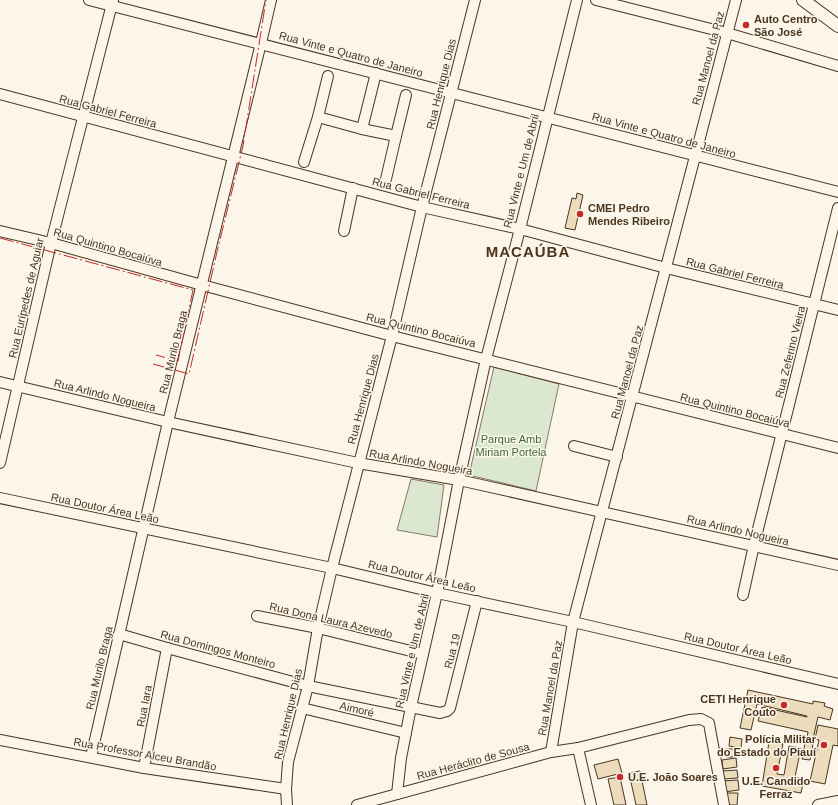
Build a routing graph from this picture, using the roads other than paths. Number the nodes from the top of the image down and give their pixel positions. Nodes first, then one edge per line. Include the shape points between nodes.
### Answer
1 (89, 0) edge
2 (271, 0) edge
3 (475, 0) edge
4 (576, 0) edge
5 (596, 0) edge
6 (736, 0) edge
7 (802, 0) edge
8 (112, 3) edge
9 (838, 26) edge
10 (727, 33) junction
11 (262, 43) junction
12 (838, 66) edge
13 (376, 73) junction
14 (328, 76) dead end
15 (451, 93) junction
16 (0, 94) edge
17 (406, 95) dead end
18 (83, 116) junction
19 (547, 116) junction
20 (318, 117) junction
21 (362, 129) junction
22 (396, 136) junction
23 (695, 156) junction
24 (233, 157) junction
25 (304, 162) dead end
26 (386, 179) dead end
27 (353, 188) junction
28 (838, 192) edge
29 (422, 206) junction
30 (838, 208) edge
31 (520, 229) junction
32 (0, 230) edge
33 (344, 231) dead end
34 (51, 243) junction
35 (666, 268) junction
36 (202, 285) junction
37 (814, 304) junction
38 (838, 310) edge
39 (392, 336) junction
40 (486, 359) junction
41 (0, 382) edge
42 (17, 385) junction
43 (633, 396) junction
44 (168, 422) junction
45 (782, 434) junction
46 (574, 446) dead end
47 (838, 448) edge
48 (617, 457) junction
49 (0, 463) edge
50 (358, 463) junction
51 (459, 480) junction
52 (0, 498) edge
53 (602, 512) junction
54 (143, 528) junction
55 (754, 545) junction
56 (838, 565) edge
57 (332, 568) junction
58 (437, 593) junction
59 (743, 595) dead end
60 (477, 601) junction
61 (257, 616) dead end
62 (573, 622) junction
63 (318, 628) junction
64 (119, 634) junction
65 (167, 648) junction
66 (423, 654) junction
67 (838, 684) edge
68 (308, 686) junction
69 (410, 707) junction
70 (302, 708) junction
71 (450, 708) joint
72 (406, 733) junction
73 (0, 740) edge
74 (578, 748) junction
75 (551, 752) junction
76 (91, 757) junction
77 (144, 768) junction
78 (286, 789) junction
79 (392, 799) edge
80 (838, 801) edge
81 (286, 805) edge
82 (357, 805) edge
83 (591, 805) edge
84 (724, 805) edge
85 (818, 805) edge

1 - 8 street, Rua Vinte e Quatro de Janeiro
2 - 11 street, Rua Murilo Braga
3 - 15 street, Rua Henrique Dias
4 - 19 street, Rua Vinte e Um de Abril
5 - 10 street
6 - 10 street, Rua Manoel da Paz
7 - 9 main road
8 - 11 street, Rua Vinte e Quatro de Janeiro
8 - 18 street, Rua Eurípedes de Aguiar
10 - 12 street
10 - 23 street, Rua Manoel da Paz
11 - 13 street, Rua Vinte e Quatro de Janeiro
11 - 24 street, Rua Murilo Braga
13 - 15 street, Rua Vinte e Quatro de Janeiro
13 - 21 street
14 - 20 street
15 - 19 street, Rua Vinte e Quatro de Janeiro
15 - 29 street, Rua Henrique Dias
16 - 18 street, Rua Gabriel Ferreira
17 - 22 street
18 - 24 street, Rua Gabriel Ferreira
18 - 34 street, Rua Eurípedes de Aguiar
19 - 23 street, Rua Vinte e Quatro de Janeiro
19 - 31 street, Rua Vinte e Um de Abril
20 - 21 street
20 - 25 street
21 - 22 street
22 - 26 street
23 - 28 street, Rua Vinte e Quatro de Janeiro
23 - 35 street, Rua Manoel da Paz
24 - 27 street, Rua Gabriel Ferreira
24 - 36 street, Rua Murilo Braga
27 - 29 street, Rua Gabriel Ferreira
27 - 33 street
29 - 31 street, Rua Gabriel Ferreira
29 - 39 street, Rua Henrique Dias
30 - 37 street, Rua Zeferino Vieira
31 - 35 street, Rua Gabriel Ferreira
31 - 40 street, Rua Vinte e Um de Abril
32 - 34 street, Rua Quintino Bocaiúva
34 - 36 street, Rua Quintino Bocaiúva
34 - 42 street, Rua Eurípedes de Aguiar
35 - 37 street, Rua Gabriel Ferreira
35 - 43 street, Rua Manoel da Paz
36 - 39 street, Rua Quintino Bocaiúva
36 - 44 street, Rua Murilo Braga
37 - 38 street, Rua Gabriel Ferreira
37 - 45 street, Rua Zeferino Vieira
39 - 40 street, Rua Quintino Bocaiúva
39 - 50 street, Rua Henrique Dias
40 - 43 street, Rua Quintino Bocaiúva
40 - 51 street, Rua Vinte e Um de Abril
41 - 42 street, Rua Arlindo Nogueira
42 - 44 street, Rua Arlindo Nogueira
42 - 49 street, Rua Eurípedes de Aguiar
43 - 45 street, Rua Quintino Bocaiúva
43 - 48 street, Rua Manoel da Paz
44 - 50 street, Rua Arlindo Nogueira
44 - 54 street, Rua Murilo Braga
45 - 47 street, Rua Quintino Bocaiúva
45 - 55 street, Rua Zeferino Vieira
46 - 48 street
48 - 53 street, Rua Manoel da Paz
50 - 51 street, Rua Arlindo Nogueira
50 - 57 street, Rua Henrique Dias
51 - 53 street, Rua Arlindo Nogueira
51 - 58 street, Rua Vinte e Um de Abril
52 - 54 street, Rua Doutor Área Leão
53 - 55 street, Rua Arlindo Nogueira
53 - 62 street, Rua Manoel da Paz
54 - 57 street, Rua Doutor Área Leão
54 - 64 street, Rua Murilo Braga
55 - 56 street, Rua Arlindo Nogueira
55 - 59 street, Rua Zeferino Vieira
57 - 58 street, Rua Doutor Área Leão
57 - 63 street, Rua Henrique Dias
58 - 60 street, Rua Doutor Área Leão
58 - 66 street, Rua Vinte e Um de Abril
60 - 62 street, Rua Doutor Área Leão
60 - 71 street, Rua 19
61 - 63 street, Rua Dona Laura Azevedo
62 - 67 street, Rua Doutor Área Leão
62 - 75 street, Rua Manoel da Paz
63 - 66 street, Rua Dona Laura Azevedo
63 - 68 street, Rua Henrique Dias
64 - 65 street, Rua Domingos Monteiro
64 - 76 street, Rua Murilo Braga
65 - 68 street, Rua Domingos Monteiro
65 - 77 street, Rua Iara
66 - 69 street, Rua Vinte e Um de Abril
68 - 69 street, Rua Domingos Monteiro
68 - 70 street, Rua Henrique Dias
69 - 71 street, Rua Domingos Monteiro via 440,713
69 - 72 street, Rua Vinte e Um de Abril
70 - 72 street, Aimoré
70 - 78 street, Rua Henrique Dias via 288,762
72 - 79 street, Rua Vinte e Um de Abril
73 - 76 street, Rua Professor Alceu Brandão
74 - 75 street, Rua Heráclito de Sousa
74 - 83 street
74 - 84 street, Rua Heráclito de Sousa via 701,719 709,723
75 - 79 street, Rua Heráclito de Sousa
76 - 77 street, Rua Professor Alceu Brandão
77 - 78 street, Rua Professor Alceu Brandão
78 - 81 street, Rua Henrique Dias
79 - 82 street, Rua Heráclito de Sousa
80 - 85 street

